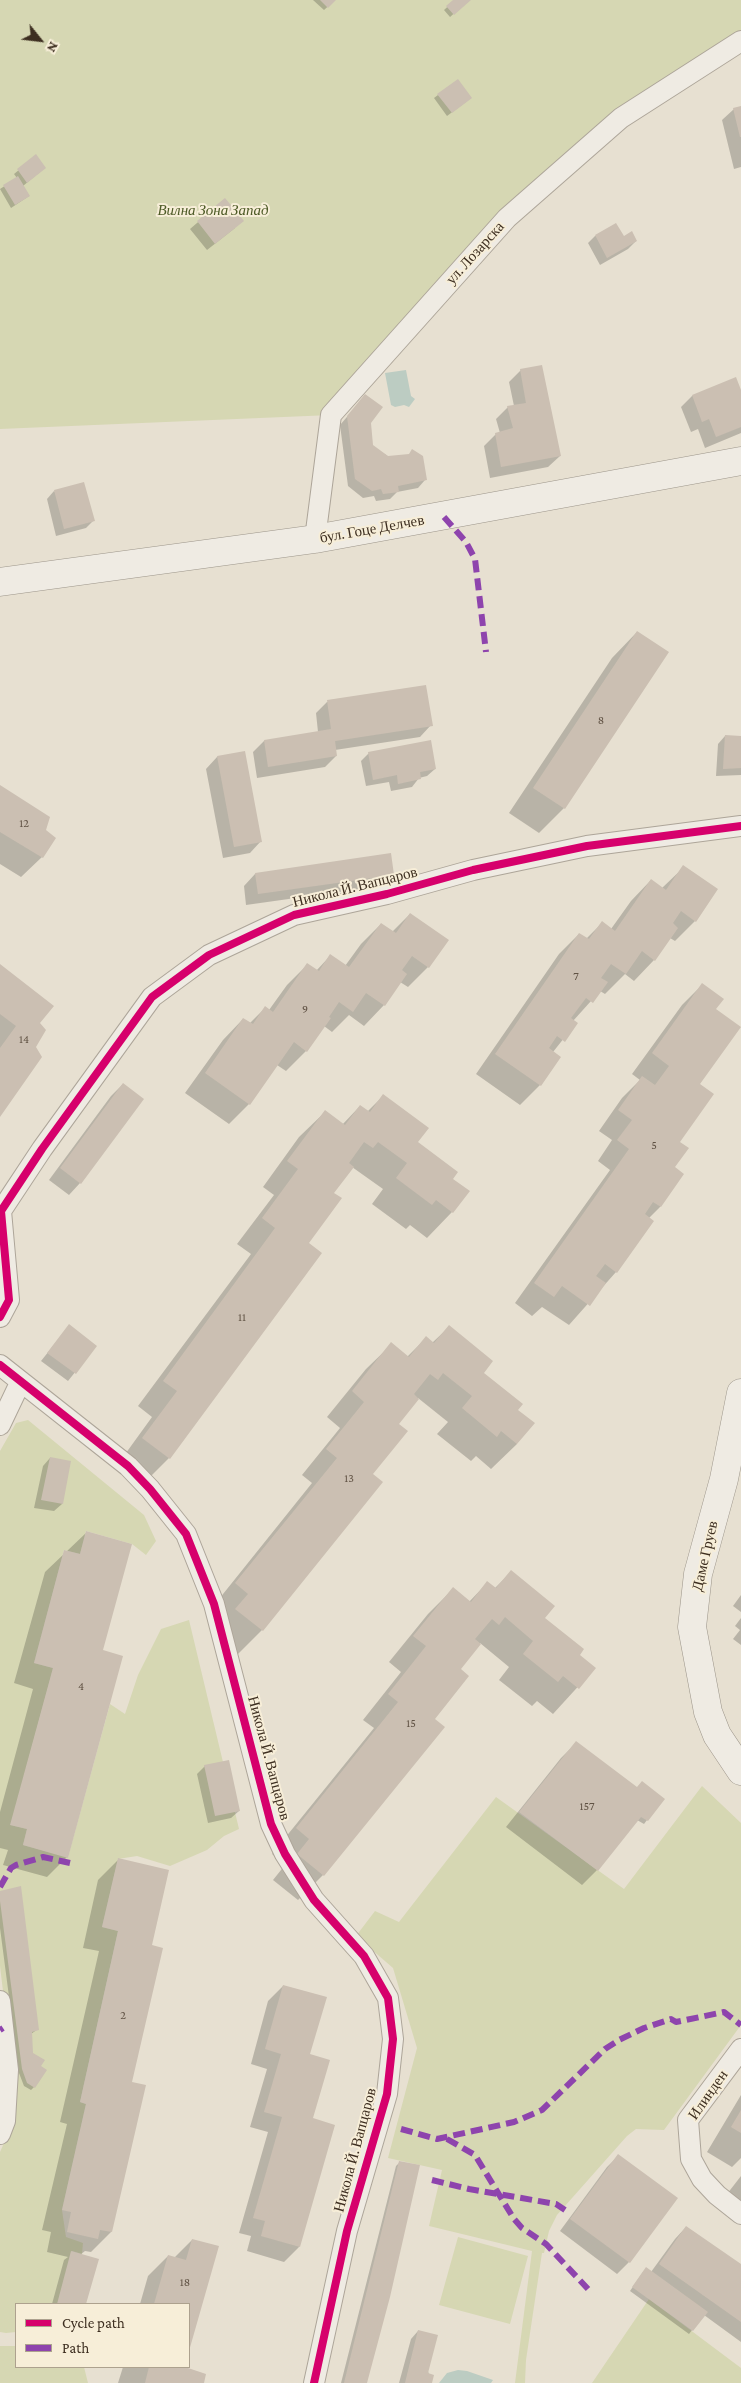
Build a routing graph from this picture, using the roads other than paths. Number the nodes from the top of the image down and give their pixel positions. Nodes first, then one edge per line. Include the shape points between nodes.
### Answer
1 (741, 41) edge
2 (741, 461) edge
3 (316, 539) junction
4 (0, 582) edge
5 (741, 826) edge
6 (0, 1317) edge
7 (0, 1365) edge
8 (20, 1383) junction
9 (741, 1393) edge
10 (0, 1425) edge
11 (741, 1771) edge
12 (0, 2001) edge
13 (741, 2049) edge
14 (0, 2134) edge
15 (741, 2214) edge
16 (314, 2383) edge

1 - 3 street, ул. Лозарска via 621,118 507,218 331,415
2 - 3 main road, бул. Гоце Делчев
3 - 4 main road, бул. Гоце Делчев
5 - 6 street, Никола Й. Вапцаров via 587,846 473,870 294,915 209,955 152,997 1,1211 9,1300
7 - 8 street, Никола Й. Вапцаров
8 - 10 street
8 - 16 street, Никола Й. Вапцаров via 128,1466 186,1534 214,1604 271,1824 285,1854 314,1900 364,1956 388,1998 393,2039 386,2094 347,2231
9 - 11 main road, Даме Груев via 724,1479 698,1574 692,1627 708,1712 717,1735
12 - 14 street via 8,2070 5,2121
13 - 15 street, Илинден via 688,2120 691,2159 702,2179

